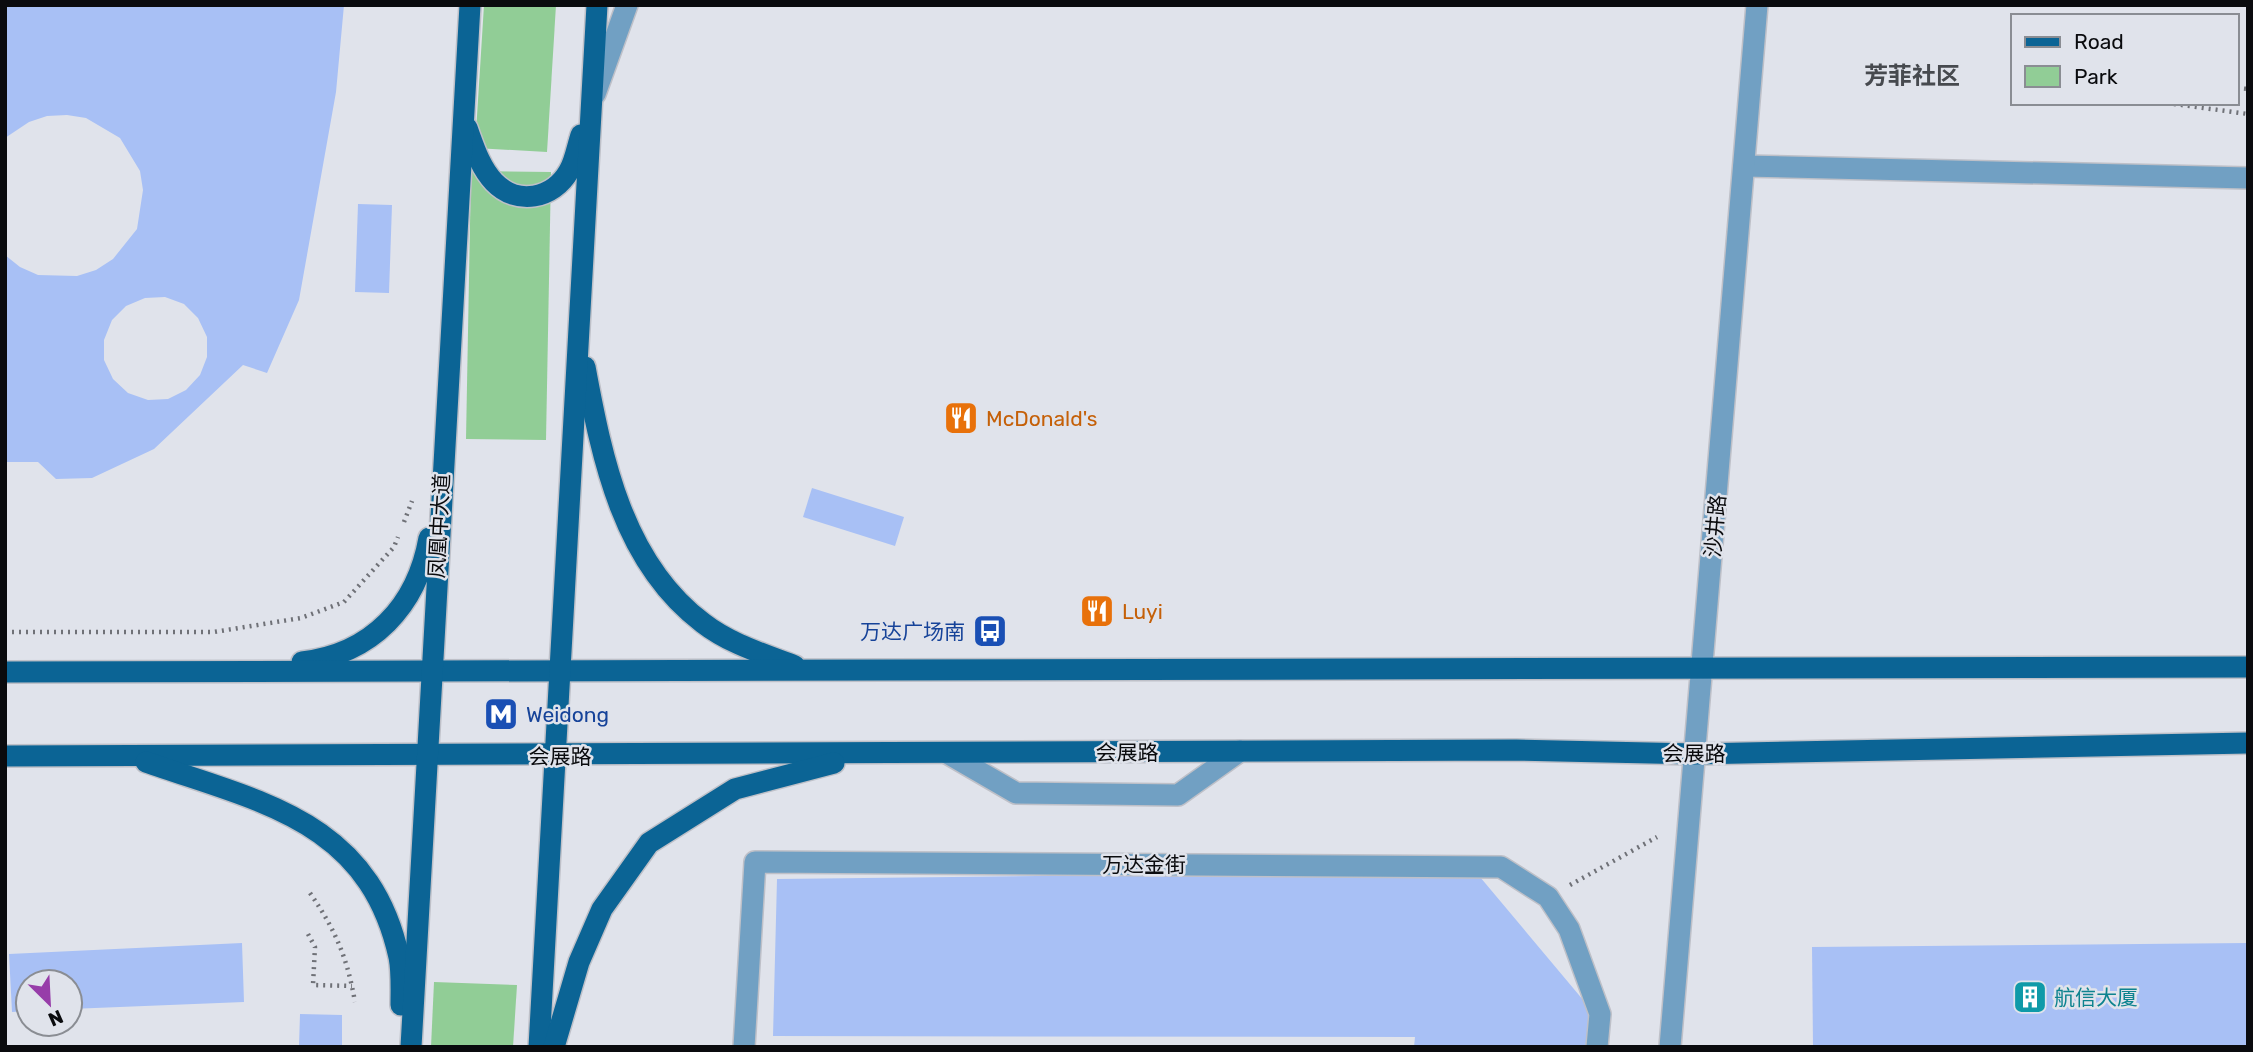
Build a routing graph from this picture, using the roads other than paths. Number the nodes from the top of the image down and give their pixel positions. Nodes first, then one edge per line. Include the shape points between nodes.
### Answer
1 (470, 5) edge
2 (597, 5) edge
3 (627, 5) edge
4 (1757, 5) edge
5 (591, 106) junction
6 (463, 120) junction
7 (1744, 166) junction
8 (2248, 178) edge
9 (578, 333) junction
10 (443, 461) junction
11 (2248, 667) edge
12 (1703, 668) junction
13 (430, 671) junction
14 (558, 671) junction
15 (807, 671) junction
16 (5, 672) edge
17 (220, 672) junction
18 (2248, 743) edge
19 (1240, 751) junction
20 (947, 753) junction
21 (881, 754) junction
22 (1695, 754) junction
23 (5, 756) edge
24 (426, 756) junction
25 (554, 756) junction
26 (131, 757) junction
27 (402, 1047) edge
28 (411, 1047) edge
29 (539, 1047) edge
30 (554, 1047) edge
31 (744, 1047) edge
32 (1597, 1047) edge
33 (1670, 1047) edge

1 - 6 main road, 凤凰中大道
2 - 5 main road
3 - 5 street
4 - 7 street, 沙井路
5 - 6 main road via 570,169 562,181 538,197 508,192 494,182 479,160
5 - 9 main road
6 - 10 main road, 凤凰中大道
7 - 8 street
7 - 12 street, 沙井路
9 - 14 main road
9 - 15 main road via 608,476 631,536 669,590 703,623 735,643
10 - 13 main road, 凤凰中大道
10 - 17 main road via 425,559 408,596 379,633 321,660
11 - 12 main road
12 - 15 main road
12 - 22 street, 沙井路
13 - 14 main road
13 - 17 main road
13 - 24 main road, 凤凰中大道
14 - 15 main road
14 - 25 main road
16 - 17 main road
18 - 22 main road, 会展路
19 - 20 main road, 会展路
19 - 20 street via 1178,795 1016,793
19 - 22 main road, 会展路
20 - 21 main road, 会展路
21 - 25 main road, 会展路
21 - 30 main road via 735,789 649,843 603,909 579,962
22 - 33 street, 沙井路
23 - 26 main road, 会展路
24 - 25 main road, 会展路
24 - 26 main road, 会展路
24 - 28 main road, 凤凰中大道
25 - 29 main road
26 - 27 main road via 280,809 312,826 350,857 385,911 399,959
31 - 32 street, 万达金街 via 755,862 1501,867 1548,897 1569,929 1600,1014

